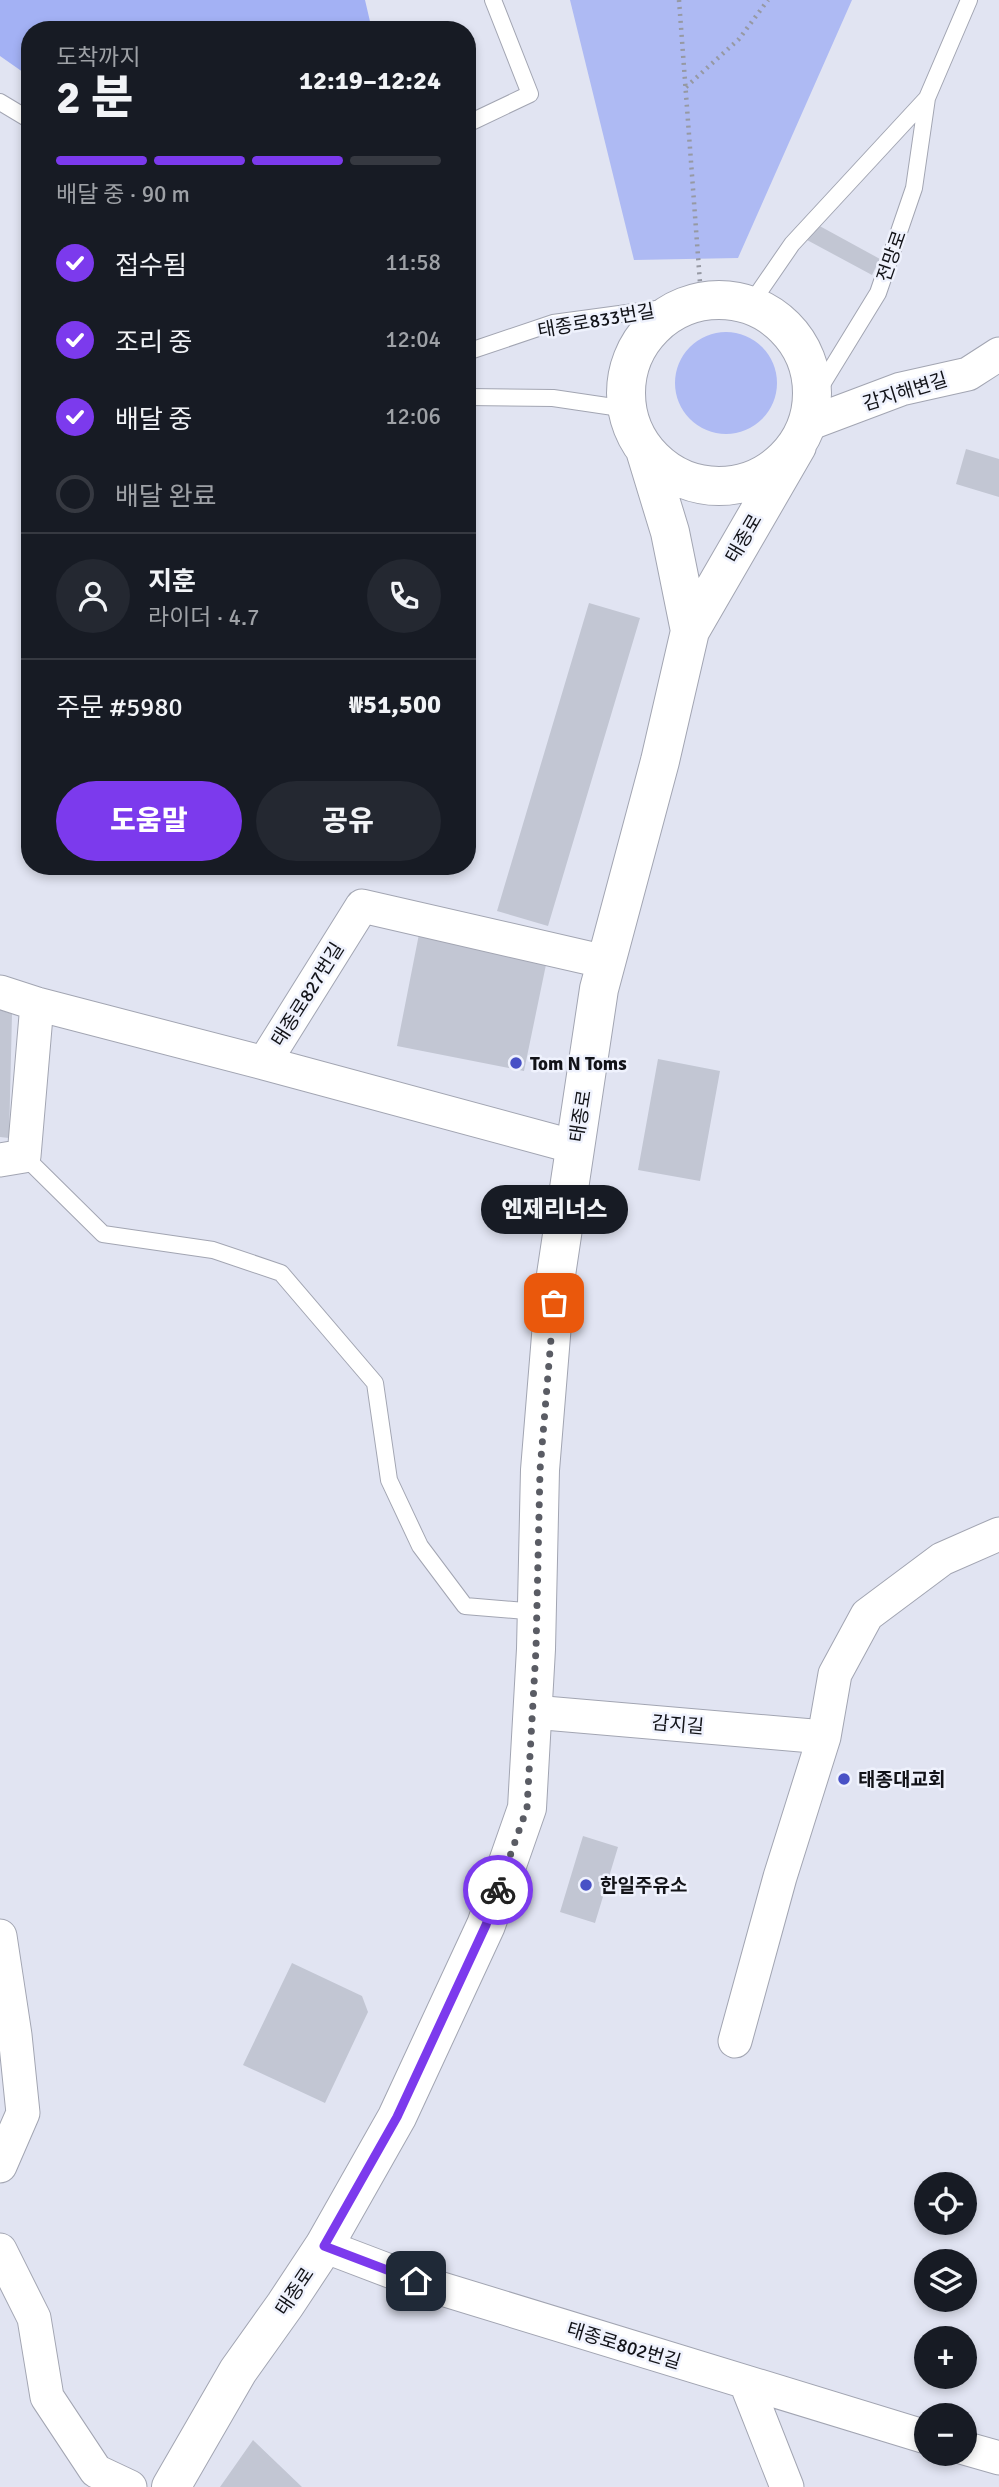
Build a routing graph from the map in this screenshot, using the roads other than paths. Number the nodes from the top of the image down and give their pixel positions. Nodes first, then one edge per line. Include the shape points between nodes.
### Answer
1 (493, 0) edge
2 (969, 0) edge
3 (927, 98) junction
4 (0, 102) edge
5 (21, 115) edge
6 (476, 120) edge
7 (694, 303) junction
8 (750, 305) junction
9 (476, 349) edge
10 (999, 354) edge
11 (476, 397) edge
12 (626, 410) junction
13 (806, 423) junction
14 (645, 450) junction
15 (690, 631) junction
16 (606, 962) junction
17 (0, 992) edge
18 (37, 1004) junction
19 (264, 1063) junction
20 (575, 1147) junction
21 (12, 1158) edge
22 (999, 1534) edge
23 (537, 1612) junction
24 (533, 1712) junction
25 (824, 1737) junction
26 (0, 1936) edge
27 (735, 2041) dead end
28 (0, 2166) edge
29 (324, 2246) junction
30 (0, 2250) edge
31 (746, 2383) junction
32 (914, 2433) edge
33 (977, 2452) edge
34 (999, 2458) edge
35 (130, 2487) edge
36 (171, 2487) edge
37 (788, 2487) edge

1 - 6 lane via 530,94
2 - 3 lane, 전망로
3 - 8 lane, 전망로 via 792,244
3 - 13 lane, 전망로 via 914,188 878,293
4 - 5 lane
7 - 8 main road via 726,300
7 - 9 lane, 태종로833번길 via 553,323
7 - 12 main road, 태종로 via 658,322 637,347 626,377
8 - 13 main road via 771,315 803,351 811,374
10 - 13 street, 감지해변길 via 968,373 901,389
11 - 12 lane via 553,398
12 - 14 main road, 태종로
13 - 14 main road, 태종로 via 777,467 751,481 722,487 693,483 666,471
13 - 15 main road, 태종로
14 - 15 main road, 태종로 via 670,532
15 - 16 main road, 태종로
16 - 19 street, 태종로827번길 via 362,906
16 - 20 main road, 태종로
17 - 18 street, 태종로827번길
18 - 19 street, 태종로827번길
18 - 21 street
19 - 20 street
20 - 23 main road, 태종로 via 556,1275 541,1456
21 - 23 lane via 103,1234 213,1250 281,1273 375,1383 389,1480 420,1546 465,1605
22 - 25 street via 942,1559 867,1615 835,1674
23 - 24 main road, 태종로
24 - 25 street, 감지길
24 - 29 main road, 태종로 via 527,1808 486,1925 397,2117
25 - 27 street
26 - 28 street via 23,2113
29 - 31 street, 태종로802번길 via 416,2281
29 - 36 main road, 태종로 via 238,2371
30 - 35 street via 34,2318 47,2397 96,2471
31 - 32 street, 태종로802번길
31 - 37 street
33 - 34 street

